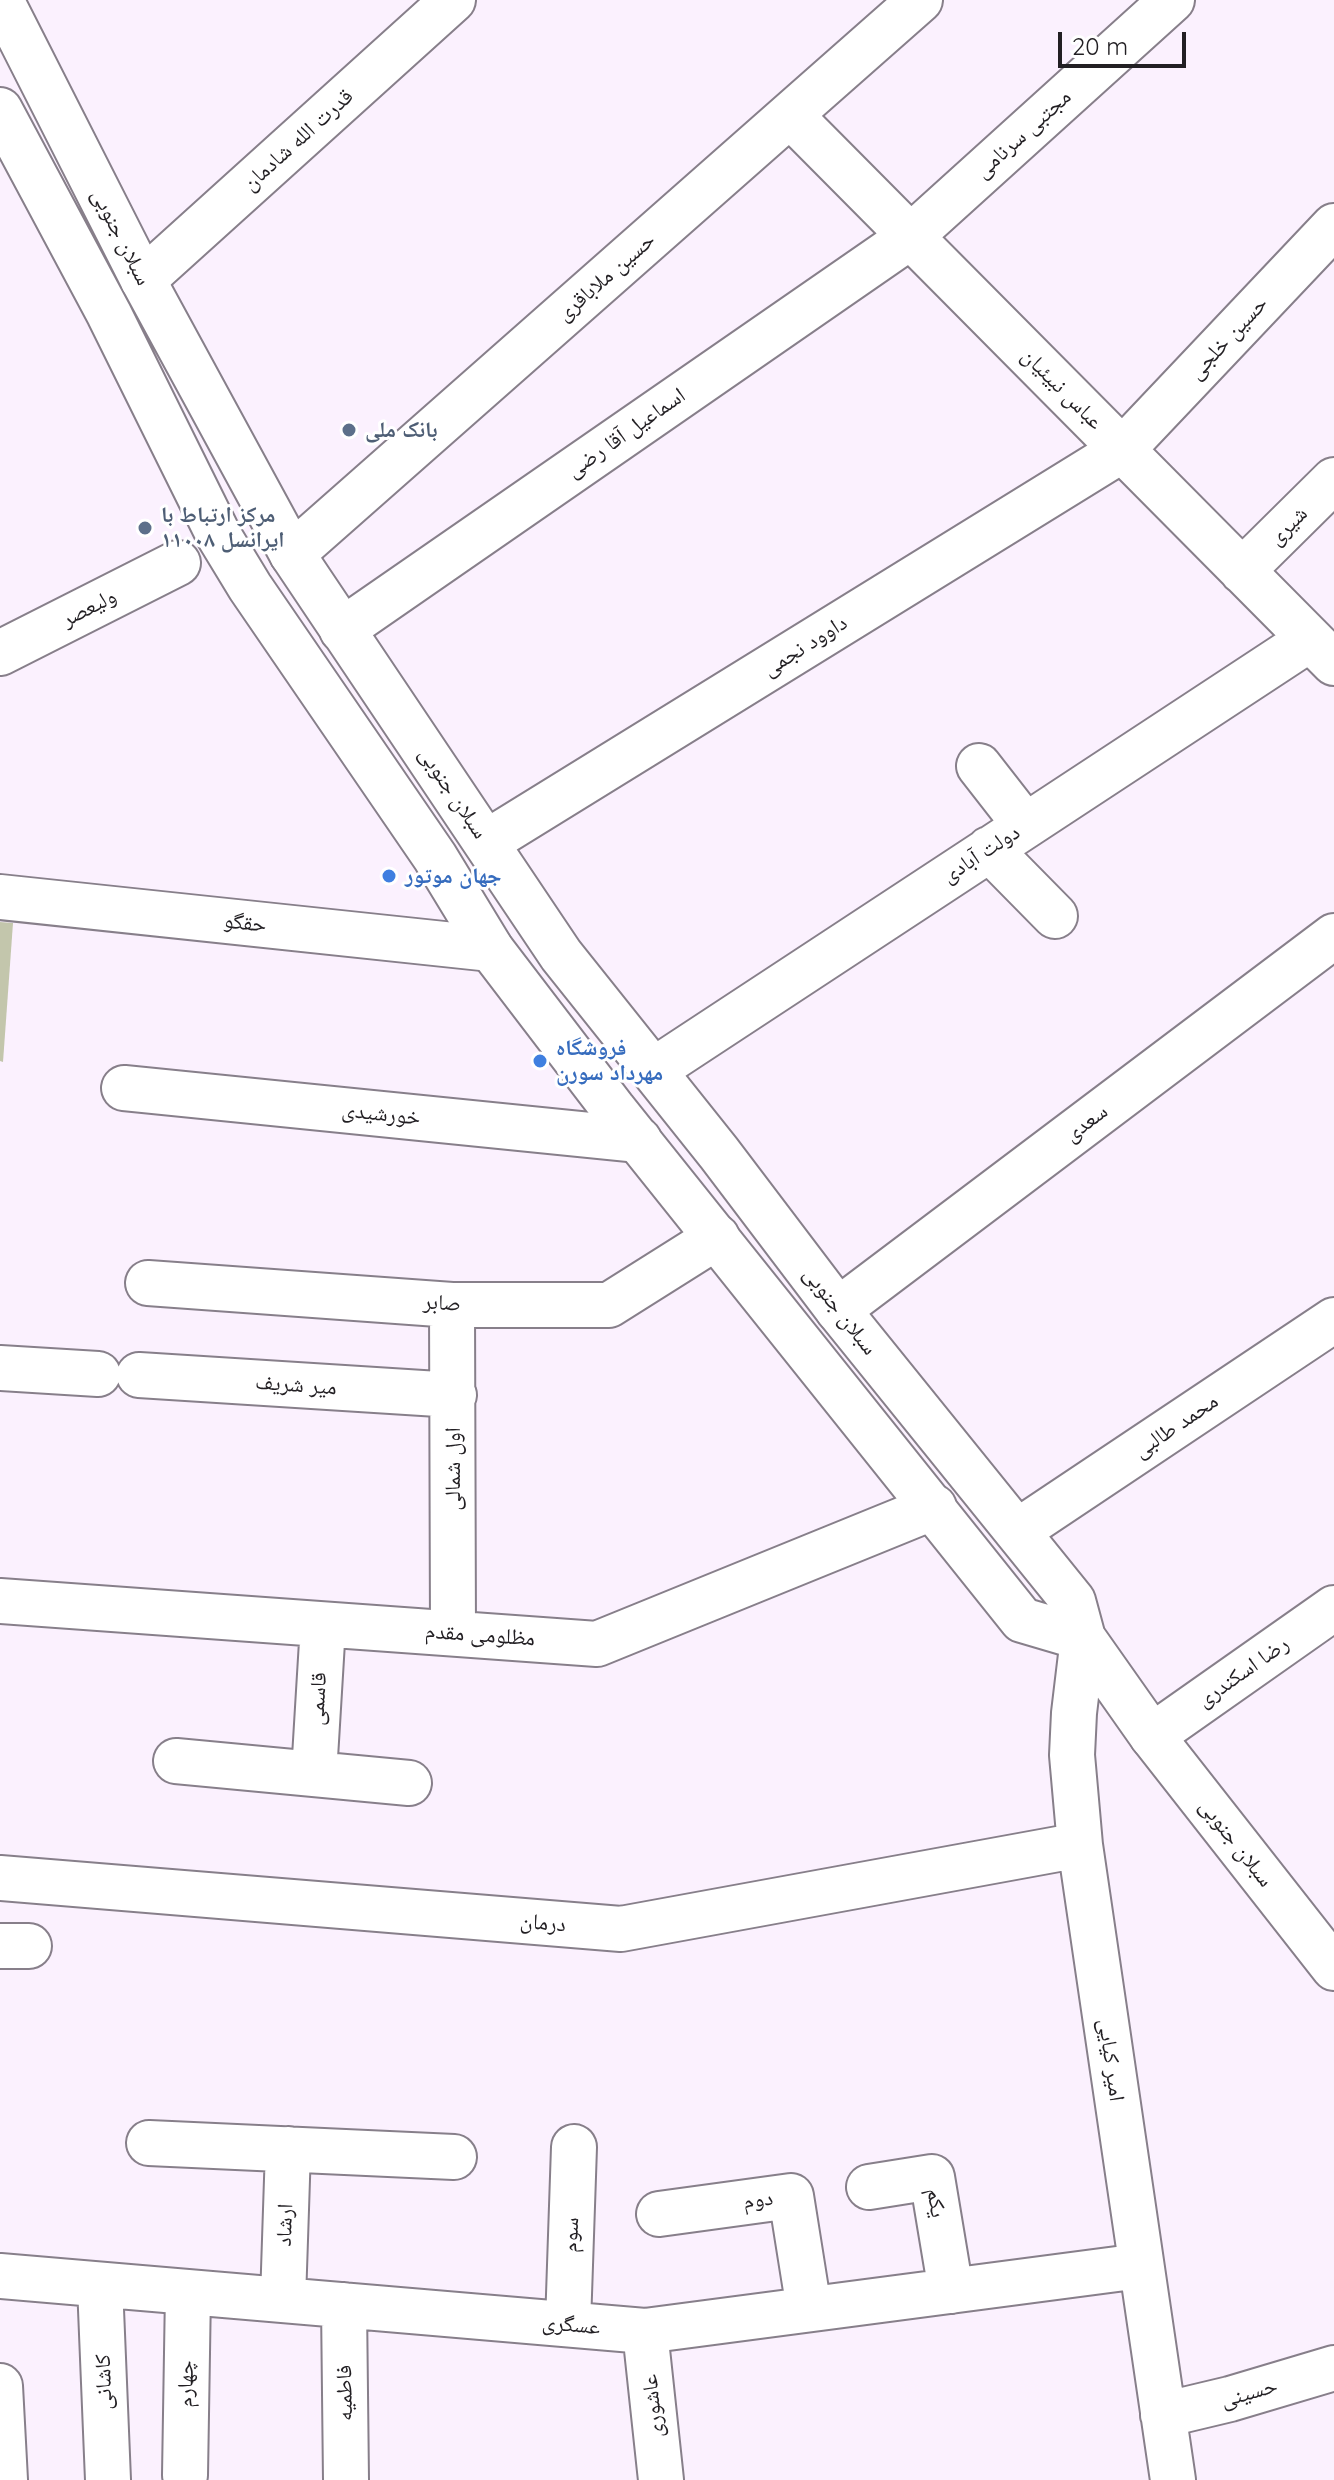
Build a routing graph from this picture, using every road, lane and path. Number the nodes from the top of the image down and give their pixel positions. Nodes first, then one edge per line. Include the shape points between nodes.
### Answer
1 (453, 0) edge
2 (920, 0) edge
3 (1172, 0) edge
4 (5, 5) edge
5 (0, 110) edge
6 (790, 115) junction
7 (1334, 226) edge
8 (910, 237) junction
9 (143, 280) junction
10 (1122, 450) junction
11 (1334, 480) edge
12 (292, 554) junction
13 (178, 563) dead end
14 (1242, 571) junction
15 (250, 587) junction
16 (342, 630) junction
17 (1322, 651) edge
18 (0, 653) edge
19 (979, 766) dead end
20 (1025, 825) junction
21 (482, 836) junction
22 (989, 849) junction
23 (435, 857) junction
24 (0, 897) edge
25 (1055, 916) dead end
26 (1334, 936) edge
27 (491, 949) junction
28 (654, 1070) junction
29 (124, 1088) dead end
30 (639, 1140) junction
31 (717, 1237) junction
32 (148, 1283) dead end
33 (452, 1305) junction
34 (838, 1310) junction
35 (1334, 1320) edge
36 (797, 1336) junction
37 (0, 1368) edge
38 (454, 1395) junction
39 (934, 1507) junction
40 (1018, 1531) junction
41 (0, 1601) edge
42 (1334, 1608) edge
43 (323, 1625) junction
44 (453, 1633) junction
45 (1083, 1638) junction
46 (1152, 1736) junction
47 (176, 1761) dead end
48 (314, 1774) junction
49 (409, 1783) dead end
50 (1080, 1845) junction
51 (0, 1878) edge
52 (1331, 1958) edge
53 (149, 2143) dead end
54 (574, 2147) dead end
55 (288, 2149) junction
56 (454, 2157) dead end
57 (869, 2187) dead end
58 (659, 2214) dead end
59 (1140, 2266) junction
60 (0, 2276) edge
61 (100, 2285) junction
62 (951, 2291) junction
63 (188, 2292) junction
64 (283, 2300) junction
65 (344, 2305) junction
66 (809, 2309) junction
67 (568, 2324) junction
68 (645, 2331) junction
69 (1334, 2368) edge
70 (0, 2386) edge
71 (1163, 2415) junction
72 (185, 2475) dead end
73 (5, 2480) edge
74 (108, 2480) edge
75 (346, 2480) edge
76 (661, 2480) edge
77 (1173, 2480) edge

1 - 9 street, قدرت الله شادمان
2 - 6 street, حسین ملاباقری
3 - 8 street, مجتبی سرنامی
4 - 9 street, سبلان جنوبی
5 - 15 street, سبلان جنوبی
6 - 8 street, عباس نبیئیان
6 - 12 street, حسین ملاباقری
7 - 10 street, حسین خلجی
8 - 10 street, عباس نبیئیان
8 - 16 street, اسماعیل آقا رضی
9 - 12 street, سبلان جنوبی
10 - 14 street, عباس نبیئیان
10 - 21 street, داوود نجمی
11 - 14 street, شیری
12 - 15 street, حسین ملاباقری
12 - 16 street, سبلان جنوبی
13 - 18 street, ولیعصر
14 - 17 street, عباس نبیئیان
15 - 23 street, سبلان جنوبی
16 - 21 street, سبلان جنوبی
17 - 20 street, دولت آبادی
19 - 20 street
20 - 22 street, دولت آبادی
21 - 23 street, داوود نجمی
21 - 28 street, سبلان جنوبی via 561,955
22 - 25 street
22 - 28 street, دولت آبادی
23 - 27 street, سبلان جنوبی
24 - 27 street, حقگو
26 - 34 street, سعدی
27 - 30 street, سبلان جنوبی
28 - 34 street, سبلان جنوبی
29 - 30 street, خورشیدی
30 - 31 street, سبلان جنوبی
31 - 33 street, صابر via 609,1305
31 - 36 street, سبلان جنوبی
32 - 33 street, صابر
33 - 38 street, اول شمالی
34 - 36 street, سعدی
34 - 40 street, سبلان جنوبی
35 - 40 street, محمد طالبی
36 - 39 street, سبلان جنوبی
37 - 38 street, میر شریف
38 - 44 street, اول شمالی
39 - 44 street, مظلومی مقدم via 597,1644
39 - 45 street, سبلان جنوبی via 1022,1620
40 - 45 street, سبلان جنوبی via 1073,1601
41 - 43 street, مظلومی مقدم
42 - 46 street, رضا اسکندری
43 - 44 street, مظلومی مقدم
43 - 48 street, قاسمی
45 - 46 street, سبلان جنوبی
45 - 50 street, امیر کیایی via 1072,1755
46 - 52 street, سبلان جنوبی
47 - 48 street
48 - 49 street
50 - 51 street, درمان via 621,1929
50 - 59 street, امیر کیایی
53 - 55 street
54 - 67 street, سوم
55 - 56 street
55 - 64 street, ارشاد
57 - 62 street, یکم via 932,2177
58 - 66 street, دوم via 791,2196
59 - 62 street, عسگری
59 - 71 street, امیر کیایی
60 - 61 street, عسگری
61 - 63 street, عسگری
61 - 74 street, کاشانی
62 - 66 street, عسگری
63 - 64 street, عسگری
63 - 72 street, چهارم
64 - 65 street, عسگری
65 - 67 street, عسگری
65 - 75 street, فاطمیه
66 - 68 street, عسگری
67 - 68 street, عسگری
68 - 76 street, عاشوری
69 - 71 street, حسینی
70 - 73 street
71 - 77 street, امیر کیایی

